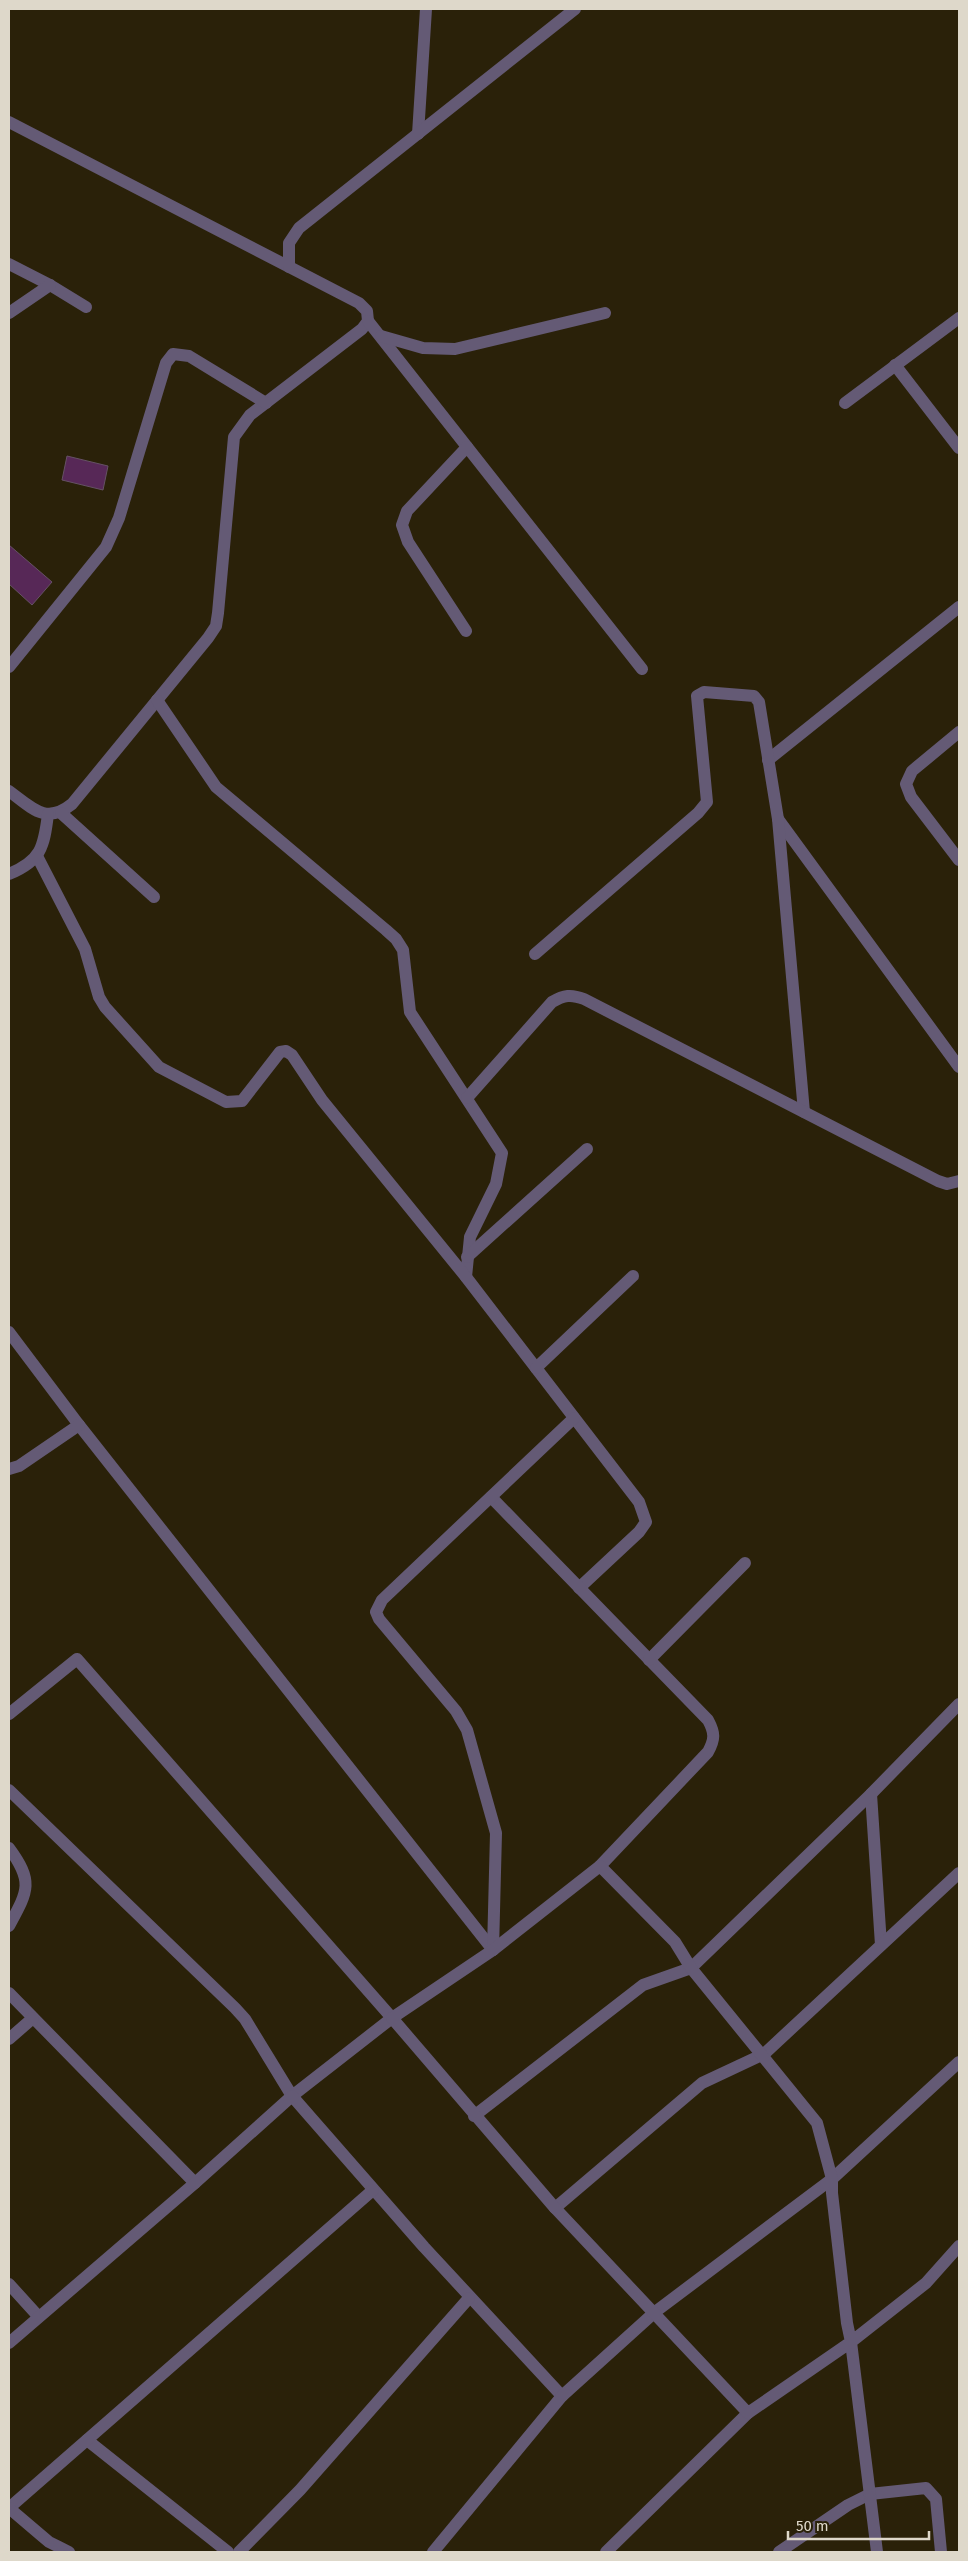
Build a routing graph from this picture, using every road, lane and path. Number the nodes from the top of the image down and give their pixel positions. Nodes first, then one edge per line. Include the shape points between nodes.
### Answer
1 (426, 9) edge
2 (575, 9) edge
3 (9, 122) edge
4 (418, 134) junction
5 (9, 264) edge
6 (289, 267) junction
7 (50, 285) junction
8 (86, 307) dead end
9 (9, 313) edge
10 (605, 313) dead end
11 (959, 318) edge
12 (368, 321) junction
13 (381, 336) junction
14 (895, 366) junction
15 (266, 403) junction
16 (845, 403) dead end
17 (468, 447) junction
18 (959, 448) edge
19 (959, 607) edge
20 (466, 631) dead end
21 (9, 667) edge
22 (642, 669) dead end
23 (157, 700) junction
24 (959, 732) edge
25 (768, 760) junction
26 (9, 791) edge
27 (54, 814) junction
28 (778, 819) junction
29 (37, 856) junction
30 (959, 860) edge
31 (9, 874) edge
32 (154, 897) dead end
33 (535, 954) dead end
34 (959, 1067) edge
35 (468, 1098) junction
36 (804, 1112) junction
37 (587, 1149) dead end
38 (959, 1181) edge
39 (467, 1257) junction
40 (633, 1276) dead end
41 (466, 1277) junction
42 (9, 1332) edge
43 (536, 1368) junction
44 (574, 1418) junction
45 (79, 1425) junction
46 (9, 1468) edge
47 (491, 1497) junction
48 (745, 1563) dead end
49 (579, 1588) junction
50 (649, 1660) junction
51 (959, 1704) edge
52 (9, 1714) edge
53 (9, 1790) edge
54 (871, 1794) junction
55 (9, 1848) edge
56 (600, 1866) junction
57 (959, 1873) edge
58 (9, 1926) edge
59 (881, 1945) junction
60 (493, 1950) junction
61 (692, 1968) junction
62 (9, 1993) edge
63 (33, 2018) junction
64 (392, 2018) junction
65 (9, 2039) edge
66 (764, 2054) junction
67 (959, 2062) edge
68 (292, 2096) junction
69 (474, 2116) junction
70 (832, 2179) junction
71 (195, 2183) junction
72 (373, 2190) junction
73 (555, 2208) junction
74 (959, 2246) edge
75 (9, 2284) edge
76 (470, 2298) junction
77 (655, 2312) junction
78 (38, 2316) junction
79 (851, 2342) junction
80 (9, 2343) edge
81 (562, 2396) junction
82 (748, 2413) junction
83 (87, 2440) junction
84 (870, 2494) junction
85 (9, 2508) edge
86 (69, 2552) edge
87 (228, 2552) edge
88 (239, 2552) edge
89 (433, 2552) edge
90 (606, 2552) edge
91 (779, 2552) edge
92 (877, 2552) edge
93 (941, 2552) edge

1 - 4 street
2 - 4 street
3 - 6 street
4 - 6 street via 299,228 289,243
5 - 7 street
6 - 12 street via 359,303 367,311
7 - 8 street
7 - 9 street
10 - 13 street via 455,349 423,348
11 - 14 street
12 - 13 street
12 - 15 street
13 - 17 street
14 - 16 street
14 - 18 street
15 - 21 street via 189,356 173,354 166,363 119,518 106,547
15 - 23 street via 250,415 234,436 216,626
17 - 20 street via 406,511 402,525 408,542
17 - 22 street
19 - 25 street
23 - 27 street via 72,804
23 - 35 street via 208,779 220,792 396,939 405,960 410,1012
24 - 30 street via 912,772 906,784 911,797
25 - 28 street
25 - 33 street via 757,698 700,693 697,696 707,802
26 - 27 street via 36,812
27 - 29 street
27 - 32 street
28 - 34 street
28 - 36 street
29 - 31 street via 27,867
29 - 41 street via 85,949 105,1008 159,1068 226,1102 236,1103 242,1100 280,1052 292,1055 322,1100
35 - 36 street via 552,1002 572,995
35 - 39 street via 500,1146 502,1162 496,1184 470,1237
36 - 38 street via 938,1180 947,1184
37 - 39 street
39 - 41 street
40 - 43 street
41 - 43 street
42 - 45 street
43 - 44 street
44 - 47 street
44 - 49 street via 639,1502 646,1522
45 - 46 street via 19,1466
45 - 60 street
47 - 49 street
47 - 60 street via 382,1600 376,1612 456,1711 467,1730 496,1833
48 - 50 street
49 - 50 street
50 - 56 street via 708,1720 714,1732 714,1742
51 - 54 street
52 - 64 street via 77,1659
53 - 68 street via 235,2008
54 - 59 street
54 - 61 street
55 - 58 street via 26,1877 25,1893
56 - 60 street
56 - 61 street via 675,1942
57 - 59 street
59 - 66 street
60 - 64 street
61 - 66 street
61 - 69 street via 643,1985
62 - 63 street
63 - 65 street
63 - 71 street
64 - 68 street
64 - 69 street
66 - 70 street via 817,2123
66 - 73 street via 702,2083
67 - 70 street
68 - 71 street
68 - 72 street
69 - 73 street
70 - 77 street
70 - 79 street
71 - 78 street
72 - 76 street
72 - 83 street
73 - 77 street
74 - 79 street via 926,2283
75 - 78 street
76 - 81 street
76 - 88 street via 300,2490
77 - 81 street
77 - 82 street
78 - 80 street
79 - 82 street
79 - 84 street
81 - 89 street
82 - 90 street
83 - 85 street
83 - 87 street
84 - 91 street via 848,2505
84 - 92 street
84 - 93 street via 926,2488 931,2491 938,2509
85 - 86 street via 48,2542

